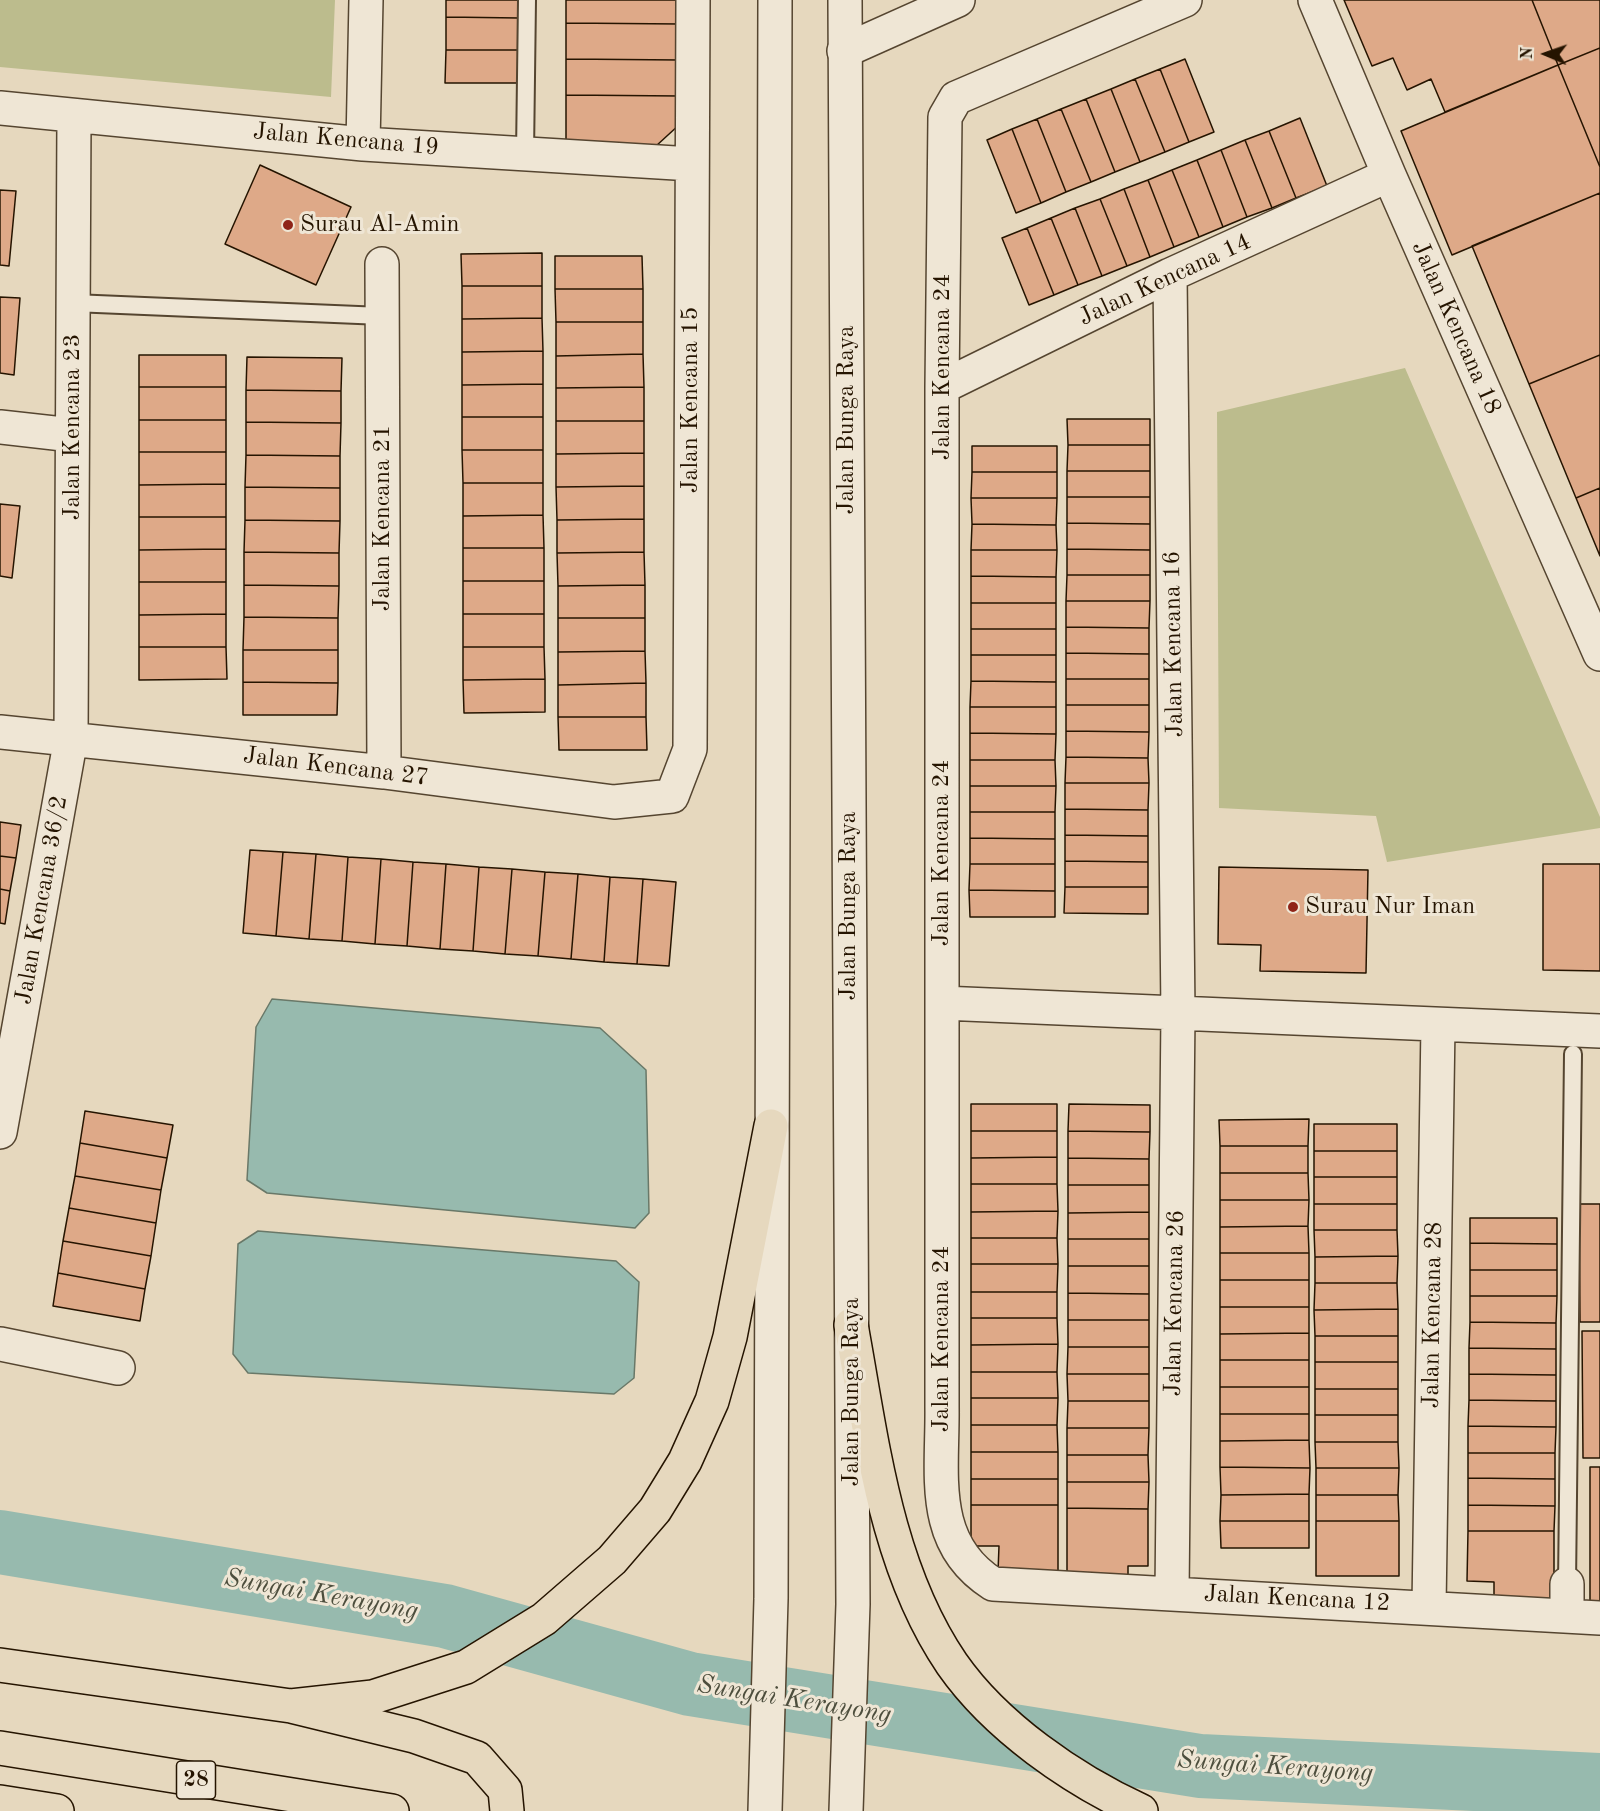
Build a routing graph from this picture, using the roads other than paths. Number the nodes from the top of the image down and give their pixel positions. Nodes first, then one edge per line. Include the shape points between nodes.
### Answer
1 (366, 0) edge
2 (527, 0) edge
3 (693, 0) edge
4 (776, 0) edge
5 (845, 0) edge
6 (958, 0) edge
7 (1185, 0) edge
8 (1315, 0) edge
9 (844, 51) junction
10 (0, 108) edge
11 (74, 116) junction
12 (363, 144) junction
13 (525, 154) junction
14 (692, 164) junction
15 (1389, 175) junction
16 (382, 264) dead end
17 (1170, 275) junction
18 (73, 303) junction
19 (382, 316) junction
20 (942, 387) junction
21 (0, 427) edge
22 (72, 435) junction
23 (1600, 654) edge
24 (0, 732) edge
25 (71, 738) junction
26 (384, 772) junction
27 (672, 796) joint
28 (942, 1003) junction
29 (1178, 1013) junction
30 (1438, 1024) junction
31 (1600, 1031) edge
32 (1573, 1054) dead end
33 (771, 1126) junction
34 (0, 1132) edge
35 (851, 1325) junction
36 (0, 1344) edge
37 (118, 1368) dead end
38 (993, 1584) joint
39 (1567, 1584) joint
40 (1172, 1593) junction
41 (1429, 1606) junction
42 (1567, 1616) junction
43 (1600, 1618) edge
44 (0, 1665) edge
45 (291, 1706) junction
46 (0, 1748) edge
47 (847, 1797) edge
48 (0, 1802) edge
49 (57, 1811) edge
50 (392, 1811) edge
51 (507, 1811) edge
52 (765, 1811) edge
53 (1141, 1811) edge

1 - 12 street
2 - 13 lane
3 - 14 street, Jalan Kencana 15
4 - 33 street
5 - 9 street, Jalan Bunga Raya
6 - 9 street
7 - 20 street, Jalan Kencana 24 via 956,98 951,105 945,117
8 - 15 street, Jalan Kencana 18
9 - 35 street, Jalan Bunga Raya
10 - 11 street, Jalan Kencana 19
11 - 12 street, Jalan Kencana 19
11 - 18 street, Jalan Kencana 23
12 - 13 street, Jalan Kencana 19
13 - 14 street, Jalan Kencana 19
14 - 27 street, Jalan Kencana 15 via 690,749
15 - 17 street, Jalan Kencana 14
15 - 23 street, Jalan Kencana 18
16 - 19 street, Jalan Kencana 21
17 - 20 street, Jalan Kencana 14
17 - 29 street, Jalan Kencana 16
18 - 19 lane
18 - 22 street, Jalan Kencana 23
19 - 26 street, Jalan Kencana 21
20 - 28 street, Jalan Kencana 24
21 - 22 street
22 - 25 street, Jalan Kencana 23
24 - 25 street, Jalan Kencana 27
25 - 26 street, Jalan Kencana 27
25 - 34 street, Jalan Kencana 36/2
26 - 27 street, Jalan Kencana 27 via 614,802
28 - 29 street
28 - 38 street, Jalan Kencana 24 via 943,1505 949,1534 959,1555 974,1572
29 - 30 street
29 - 40 street, Jalan Kencana 26
30 - 31 street
30 - 41 street, Jalan Kencana 28
32 - 39 lane
33 - 45 highway via 730,1337 712,1401 685,1461 655,1510 612,1560 544,1619 466,1667 374,1697
33 - 52 street via 771,1599
35 - 47 street, Jalan Bunga Raya via 853,1604
35 - 53 highway via 874,1455 893,1533 919,1605 953,1664 992,1709 1053,1761 1103,1794
36 - 37 street
38 - 40 street, Jalan Kencana 12
39 - 42 street
40 - 41 street, Jalan Kencana 12
41 - 42 street, Jalan Kencana 12
42 - 43 street, Jalan Kencana 12
44 - 45 highway
45 - 51 highway via 414,1736 477,1758 506,1790
46 - 50 highway, 28
48 - 49 highway

